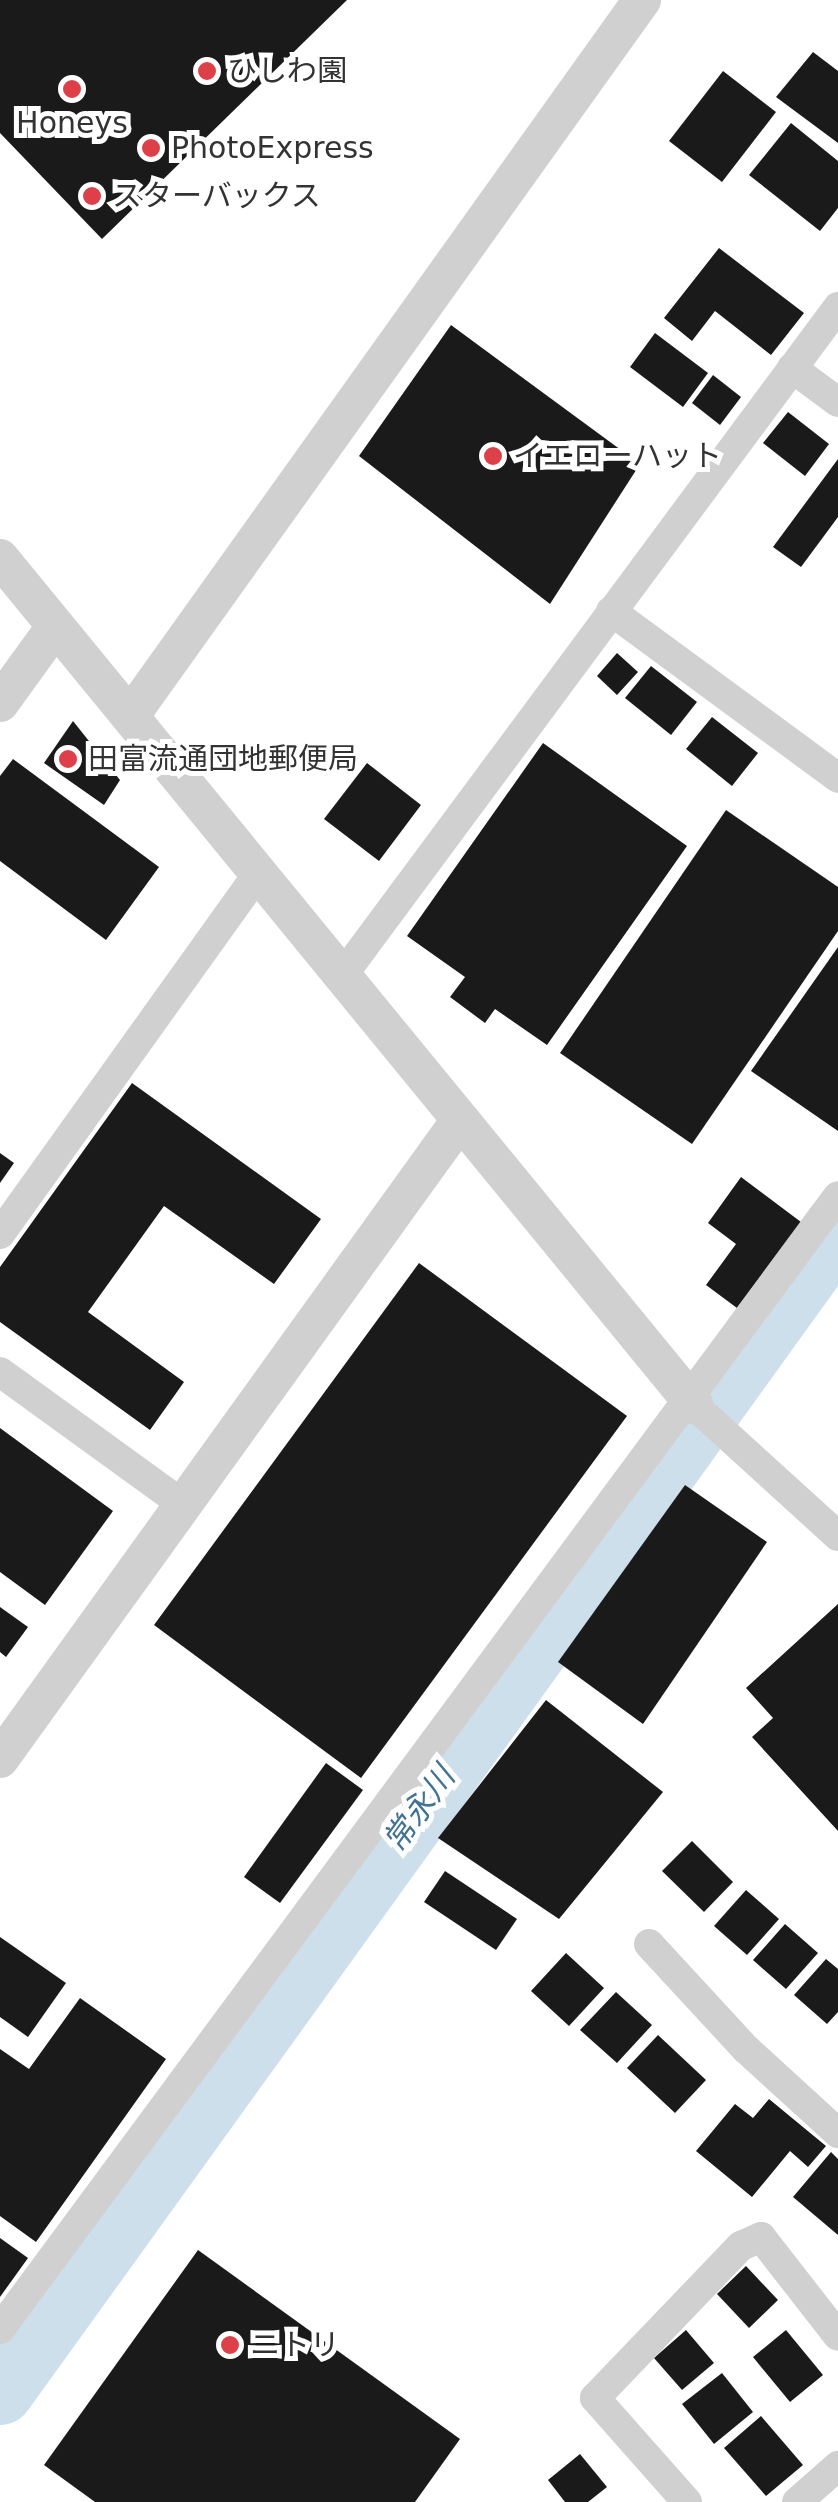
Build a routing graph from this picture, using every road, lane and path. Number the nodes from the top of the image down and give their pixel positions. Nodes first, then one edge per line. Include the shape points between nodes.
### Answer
1 (642, 0) edge
2 (838, 306) edge
3 (792, 368) junction
4 (838, 402) edge
5 (0, 558) edge
6 (611, 611) junction
7 (55, 628) junction
8 (0, 703) edge
9 (131, 715) junction
10 (838, 778) edge
11 (260, 871) junction
12 (342, 976) junction
13 (458, 1123) junction
14 (838, 1196) edge
15 (0, 1234) edge
16 (0, 1372) edge
17 (692, 1403) junction
18 (184, 1505) junction
19 (833, 1523) edge
20 (0, 1758) edge
21 (650, 1944) dead end
22 (838, 2133) edge
23 (0, 2329) edge
24 (838, 2336) edge
25 (838, 2466) edge
26 (687, 2502) edge
27 (797, 2502) edge

1 - 9 street
2 - 3 street
3 - 4 street
3 - 6 street
5 - 7 street
6 - 10 street
6 - 12 street
7 - 8 street
7 - 9 street
9 - 11 street
11 - 12 street
11 - 15 street
12 - 13 street
13 - 17 street
13 - 18 street
14 - 17 street
16 - 18 street
17 - 19 street
17 - 23 street
18 - 20 street
21 - 22 street via 746,2048
24 - 26 street via 762,2238 741,2246 595,2398
25 - 27 street

